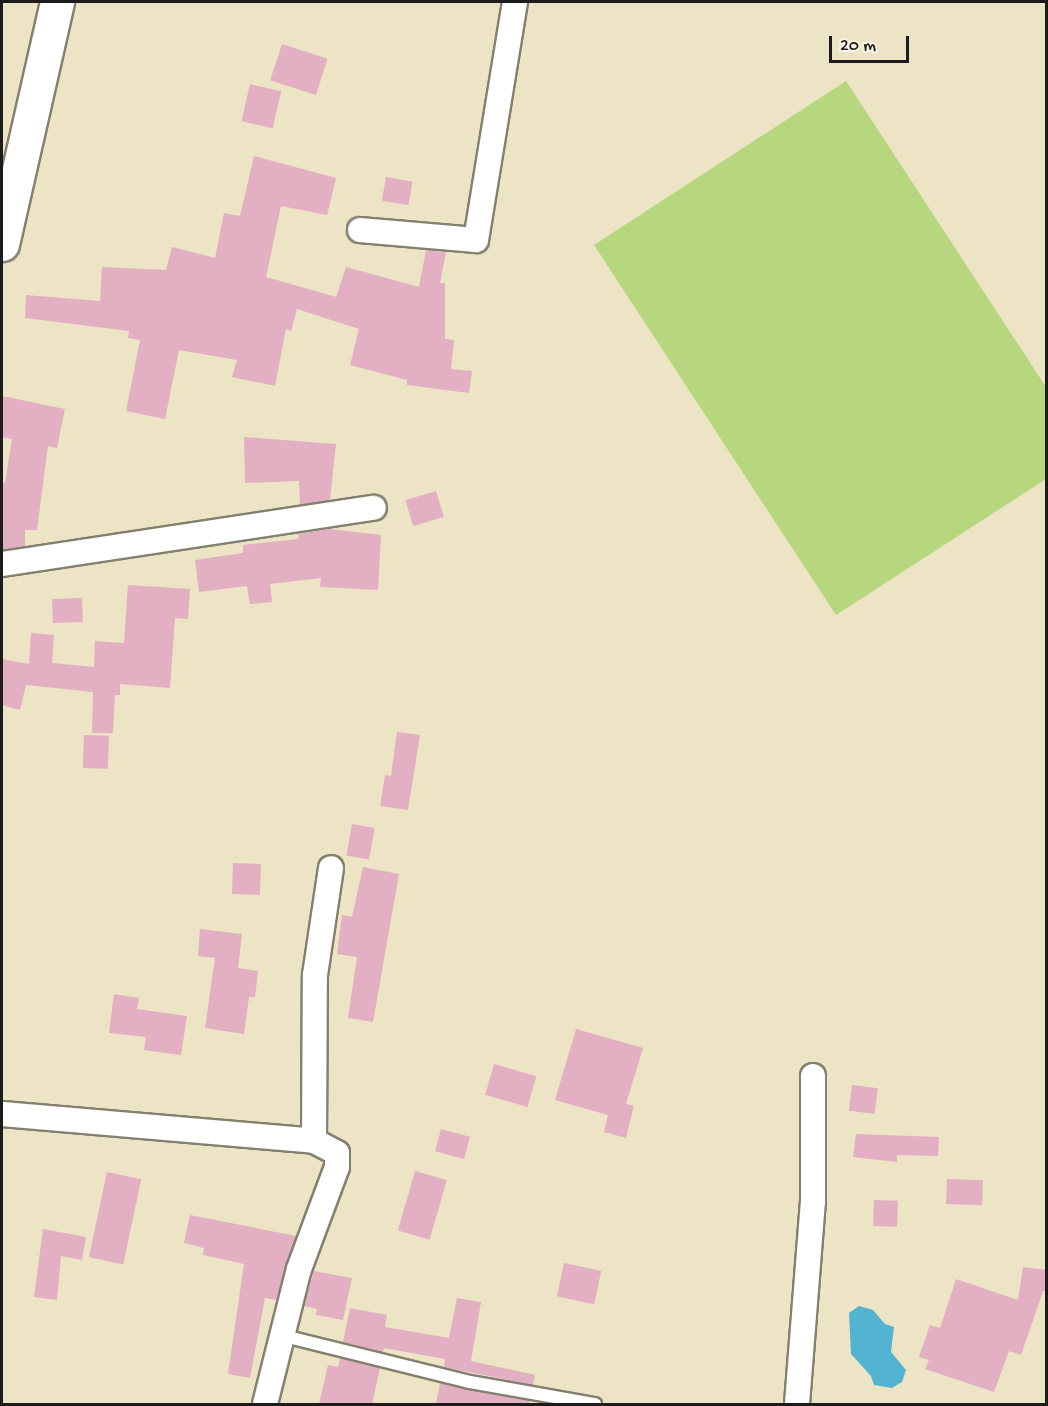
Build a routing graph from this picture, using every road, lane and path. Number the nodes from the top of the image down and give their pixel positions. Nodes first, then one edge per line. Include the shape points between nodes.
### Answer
1 (57, 2) edge
2 (515, 2) edge
3 (360, 230) dead end
4 (2, 244) edge
5 (374, 508) dead end
6 (2, 564) edge
7 (332, 868) dead end
8 (813, 1076) dead end
9 (2, 1114) edge
10 (314, 1142) junction
11 (280, 1335) junction
12 (265, 1404) edge
13 (595, 1404) edge
14 (797, 1404) edge

1 - 4 street
2 - 3 street via 476,240
5 - 6 street
7 - 10 street via 315,975
8 - 14 street via 813,1202
9 - 10 street
10 - 11 street via 337,1153 337,1167 299,1269
11 - 12 street
11 - 13 lane via 470,1382

